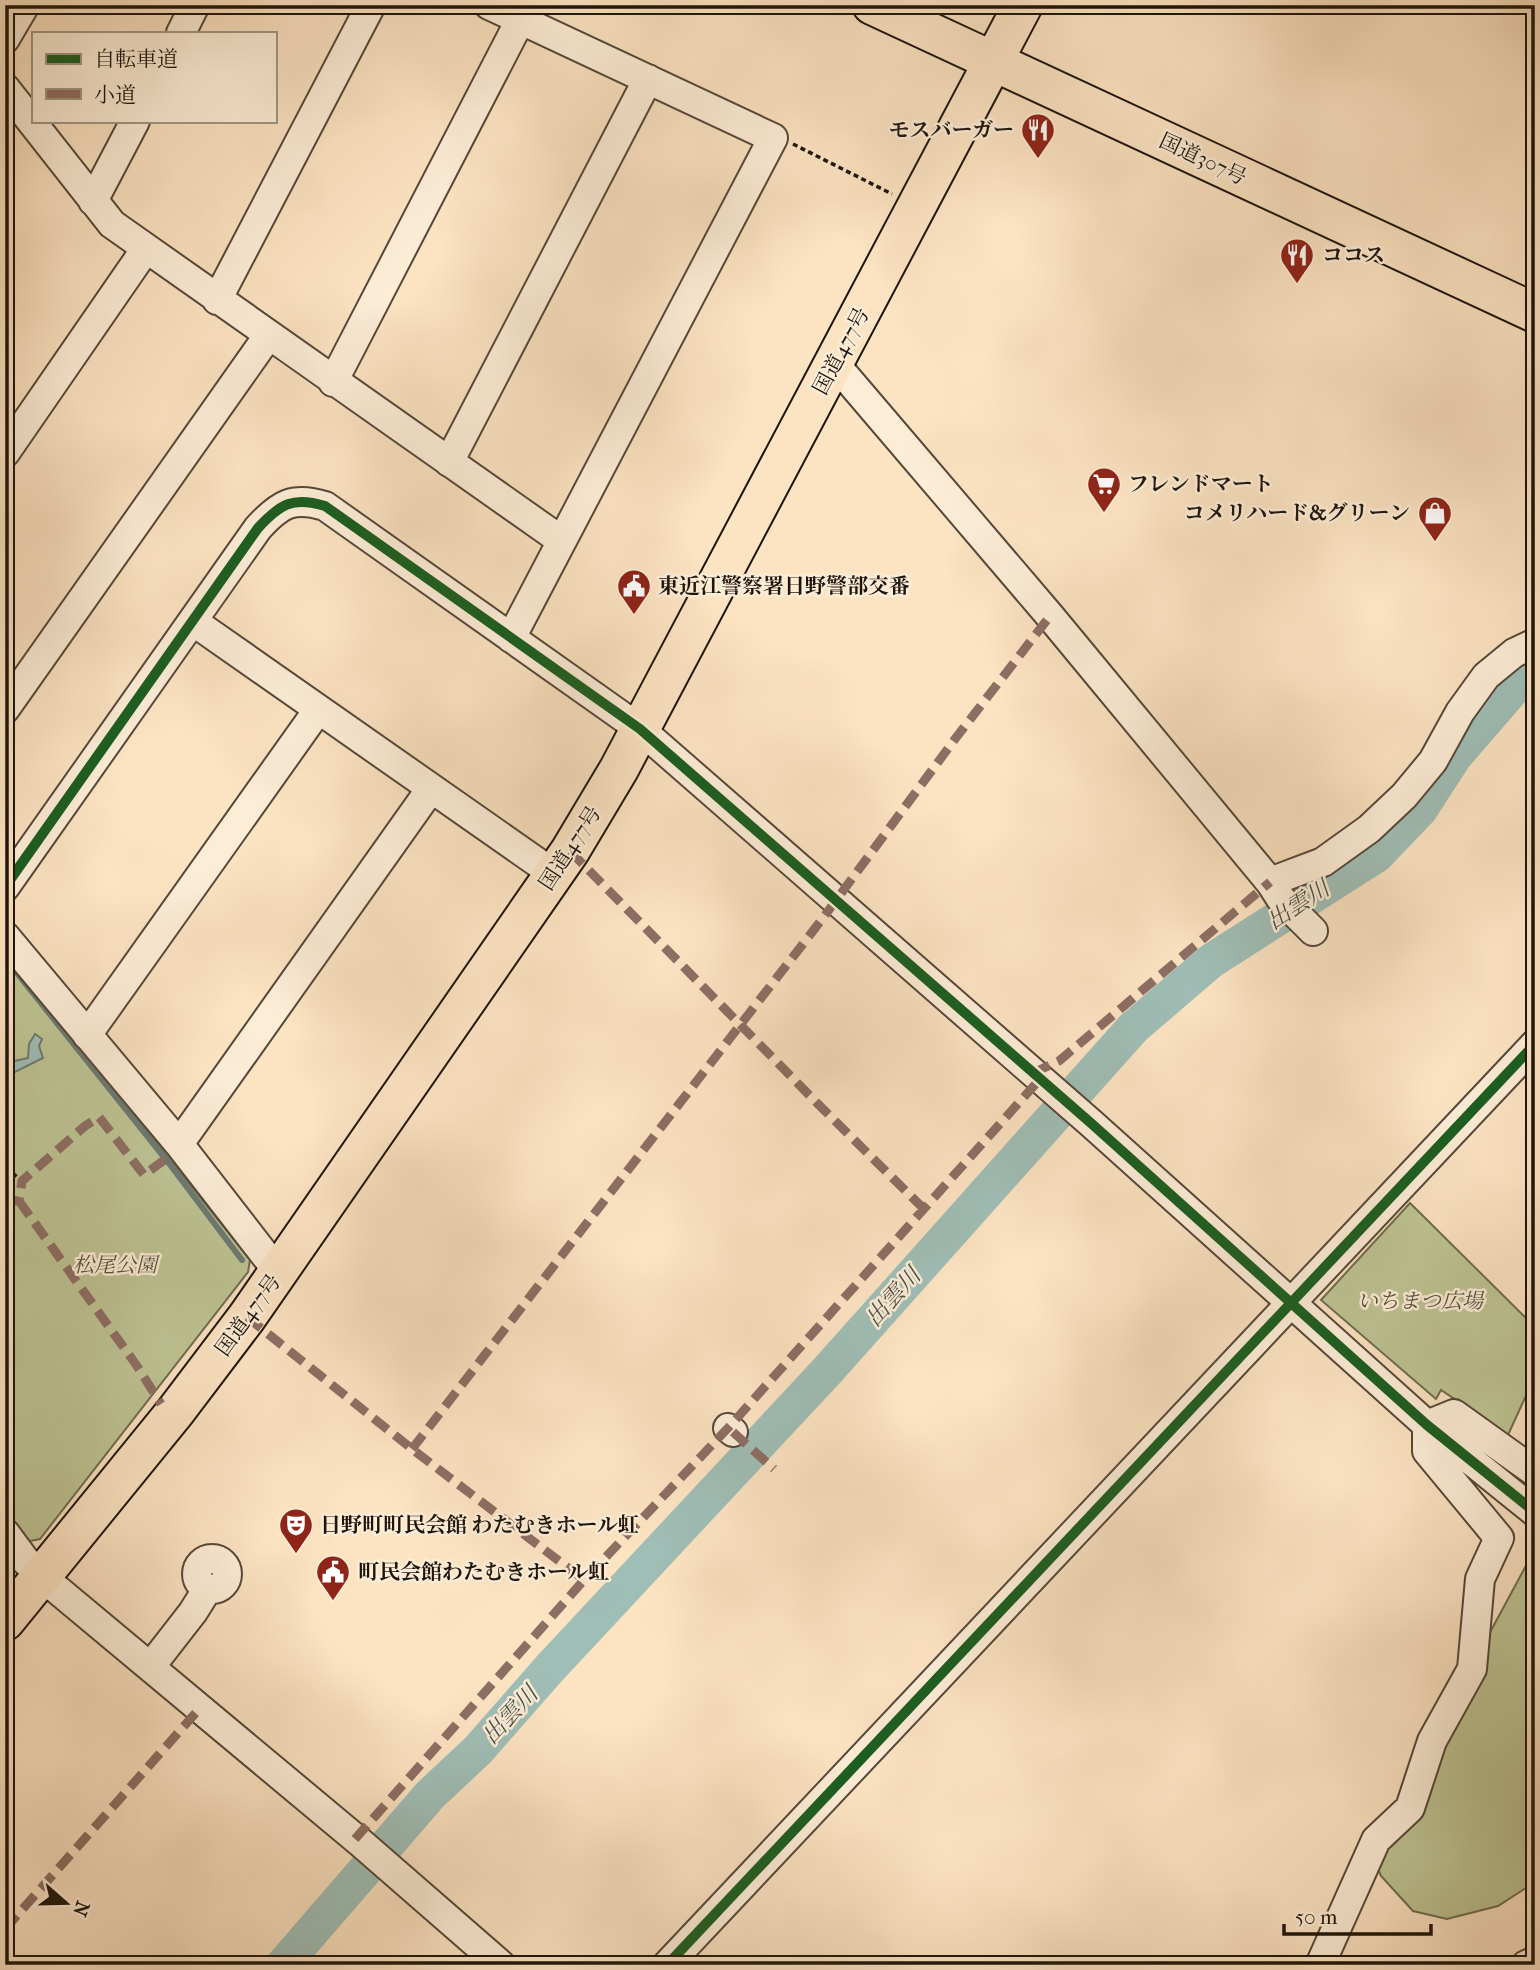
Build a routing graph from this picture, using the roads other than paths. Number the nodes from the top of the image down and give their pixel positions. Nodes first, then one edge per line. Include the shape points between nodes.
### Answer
1 (25, 5) edge
2 (195, 5) edge
3 (371, 5) edge
4 (489, 5) edge
5 (872, 5) edge
6 (922, 5) edge
7 (1023, 5) edge
8 (525, 13) edge
9 (182, 32) edge
10 (5, 38) edge
11 (999, 53) junction
12 (648, 79) junction
13 (5, 88) edge
14 (32, 121) edge
15 (33, 122) edge
16 (134, 122) edge
17 (93, 201) junction
18 (145, 250) junction
19 (1535, 290) edge
20 (217, 300) junction
21 (1535, 313) edge
22 (268, 336) junction
23 (835, 364) junction
24 (333, 382) junction
25 (5, 453) edge
26 (449, 462) junction
27 (562, 541) junction
28 (194, 622) junction
29 (511, 638) junction
30 (1535, 643) edge
31 (5, 709) edge
32 (318, 710) junction
33 (640, 729) junction
34 (430, 790) junction
35 (554, 874) junction
36 (5, 887) edge
37 (1276, 890) junction
38 (1313, 931) dead end
39 (5, 936) edge
40 (87, 1035) junction
41 (1535, 1044) edge
42 (179, 1144) junction
43 (279, 1273) junction
44 (1293, 1303) junction
45 (1427, 1425) junction
46 (1535, 1472) edge
47 (1535, 1512) edge
48 (5, 1533) edge
49 (41, 1576) junction
50 (208, 1588) dead end
51 (5, 1621) edge
52 (151, 1666) junction
53 (1535, 1961) edge
54 (501, 1965) edge
55 (667, 1965) edge
56 (1320, 1965) edge
57 (1527, 1965) edge

1 - 10 street
2 - 9 street
3 - 20 street
4 - 8 street
5 - 11 highway, 国道307号
6 - 11 highway, 国道307号
7 - 11 highway, 国道477号
8 - 12 street
8 - 24 street
11 - 19 highway, 国道307号 via 1116,93 1447,254
11 - 21 highway, 国道307号
11 - 23 highway, 国道477号
12 - 26 street
12 - 27 street via 773,138
13 - 14 street
15 - 17 street
16 - 17 street
17 - 18 street via 111,224
18 - 20 street
18 - 25 street
20 - 22 street
22 - 24 street
22 - 31 street
23 - 33 highway, 国道477号
23 - 37 street
24 - 26 street
26 - 27 street
27 - 29 street
28 - 29 street via 258,528 283,505 302,501 338,514
28 - 32 street
28 - 36 street
29 - 33 street
30 - 37 street via 1514,653 1486,677 1405,796 1369,829
32 - 34 street
32 - 40 street
33 - 35 highway, 国道477号
33 - 44 street
34 - 35 street
34 - 42 street
35 - 43 highway, 国道477号
37 - 38 street
39 - 40 street
40 - 42 street
41 - 44 street
42 - 43 street
43 - 49 highway, 国道477号 via 175,1412
44 - 45 street
44 - 55 street
45 - 46 street via 1454,1414
45 - 47 street
45 - 56 street via 1427,1451 1499,1538 1480,1579 1472,1669 1432,1741 1410,1808 1376,1840
48 - 49 street
49 - 51 highway, 国道477号
49 - 52 street
50 - 52 street
52 - 54 street
53 - 57 street

